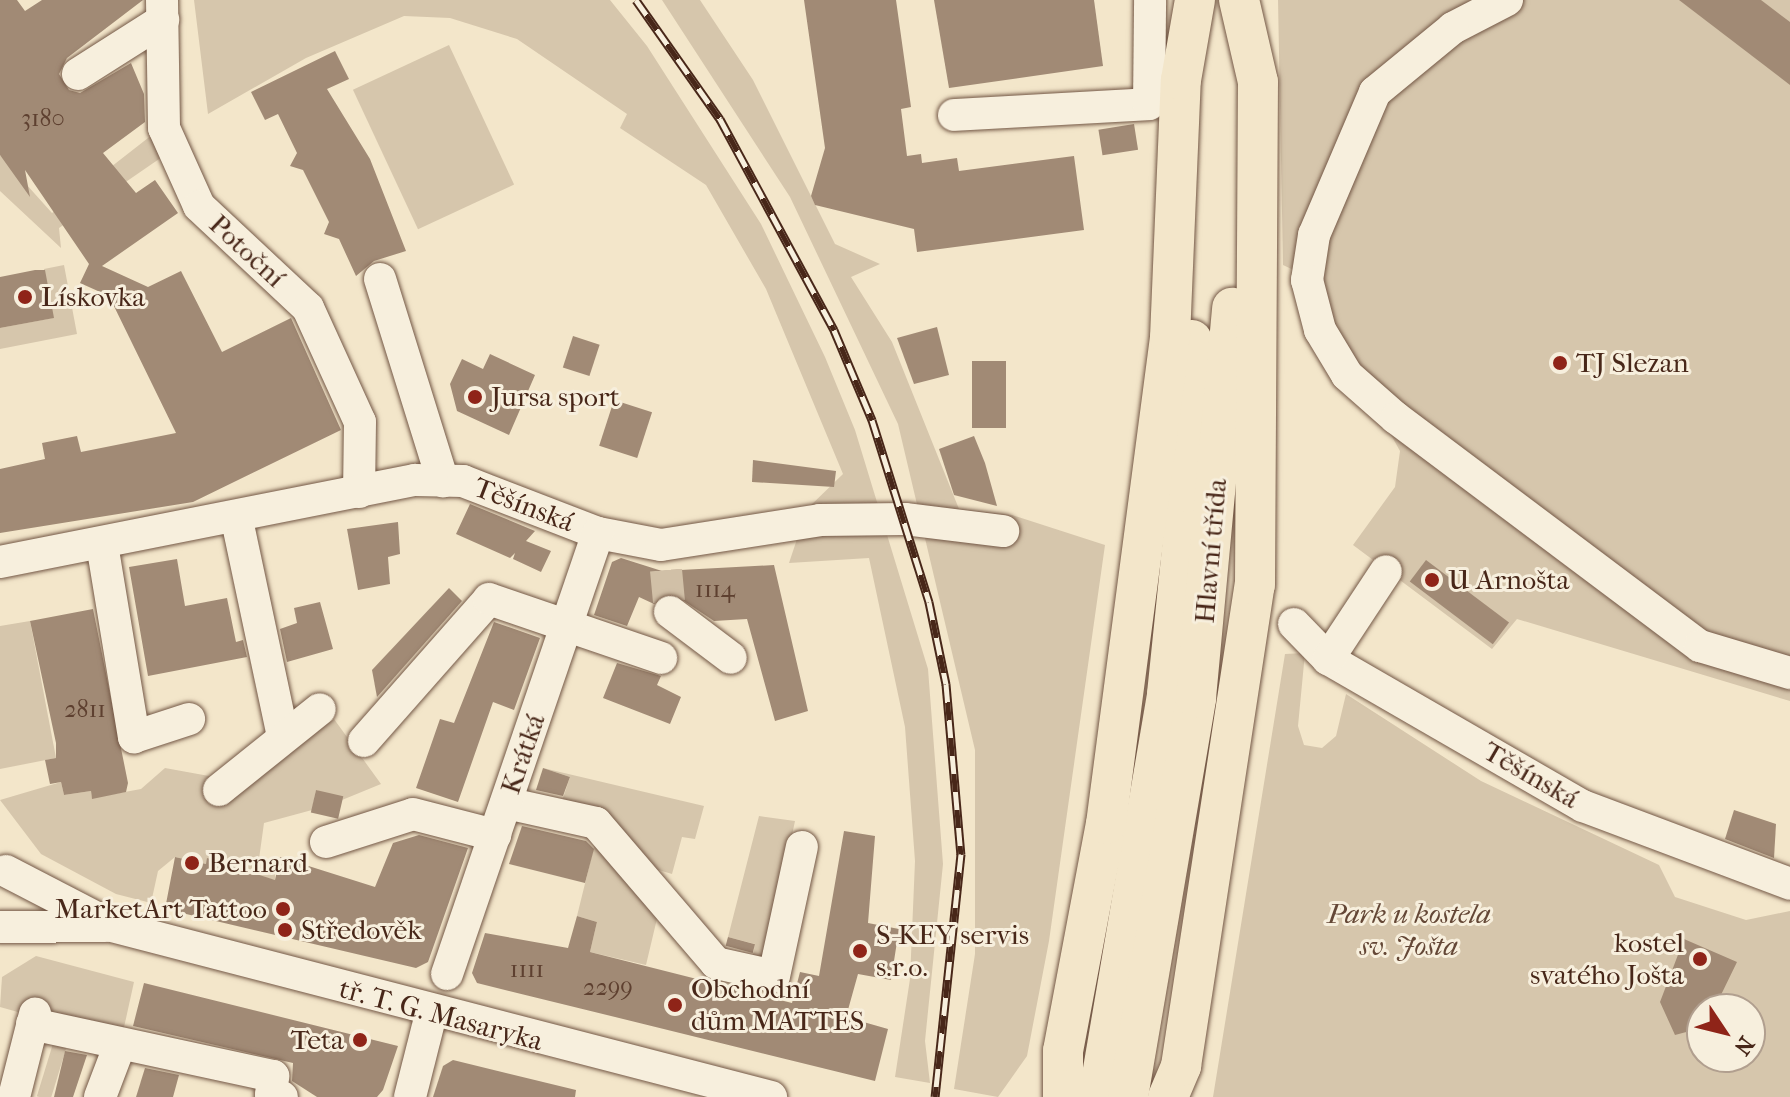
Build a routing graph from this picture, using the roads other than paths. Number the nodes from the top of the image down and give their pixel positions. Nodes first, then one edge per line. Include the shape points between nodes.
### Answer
1 (1150, 0) edge
2 (1197, 0) edge
3 (1237, 0) edge
4 (1507, 0) edge
5 (163, 10) edge
6 (78, 74) dead end
7 (954, 115) dead end
8 (380, 279) dead end
9 (1184, 290) junction
10 (1243, 291) junction
11 (443, 481) junction
12 (359, 492) junction
13 (237, 520) junction
14 (1003, 531) dead end
15 (598, 533) junction
16 (102, 544) junction
17 (0, 562) edge
18 (1386, 571) dead end
19 (670, 612) dead end
20 (1294, 624) dead end
21 (567, 628) junction
22 (661, 658) dead end
23 (731, 658) dead end
24 (1328, 659) junction
25 (1790, 673) edge
26 (320, 709) dead end
27 (189, 719) dead end
28 (283, 736) junction
29 (364, 741) dead end
30 (219, 790) dead end
31 (506, 803) junction
32 (495, 835) junction
33 (326, 842) dead end
34 (802, 847) dead end
35 (3, 868) edge
36 (1790, 884) edge
37 (0, 926) edge
38 (112, 926) junction
39 (447, 974) dead end
40 (431, 1014) junction
41 (119, 1047) junction
42 (1063, 1051) junction
43 (1178, 1087) edge
44 (274, 1096) edge
45 (1097, 1096) edge
46 (14, 1097) edge
47 (100, 1097) edge
48 (410, 1097) edge
49 (771, 1097) edge
50 (1035, 1097) edge

1 - 7 street via 1149,104
2 - 9 main road via 1181,80
3 - 10 main road via 1258,82
4 - 25 street via 1453,28 1375,92 1314,235 1307,280 1320,330 1347,375 1396,418 1700,646
5 - 6 street
5 - 12 street, Potoční via 164,128 199,206 308,308 360,422
8 - 11 street
9 - 42 main road via 1106,824
9 - 45 main road via 1188,492 1174,637 1138,895
10 - 43 main road via 1258,441 1249,655
10 - 45 main road, Hlavní třída via 1194,712
11 - 12 street, Těšínská
11 - 15 street, Těšínská via 463,481
12 - 13 street, Těšínská
13 - 16 street, Těšínská
13 - 28 street
14 - 15 street, Těšínská via 905,519 820,520 664,558
15 - 21 street, Krátká
16 - 17 street, Těšínská
16 - 27 street via 134,737
18 - 24 street
19 - 23 street
20 - 24 street, Těšínská
21 - 22 street
21 - 29 street via 489,599
21 - 31 street, Krátká
24 - 36 street, Těšínská via 1583,806
26 - 28 street
28 - 30 street
31 - 32 street, Krátká
31 - 34 street via 596,823 618,840 716,963 774,976
32 - 33 street via 413,814
32 - 39 street, Krátká
35 - 37 street via 13,903
35 - 38 street, tř. T. G. Masaryka
37 - 38 street, tř. T. G. Masaryka
38 - 40 street, tř. T. G. Masaryka
40 - 48 street
40 - 49 street, tř. T. G. Masaryka
41 - 44 street via 273,1076
41 - 46 street via 33,1019
41 - 47 street
42 - 45 main road
42 - 50 main road

